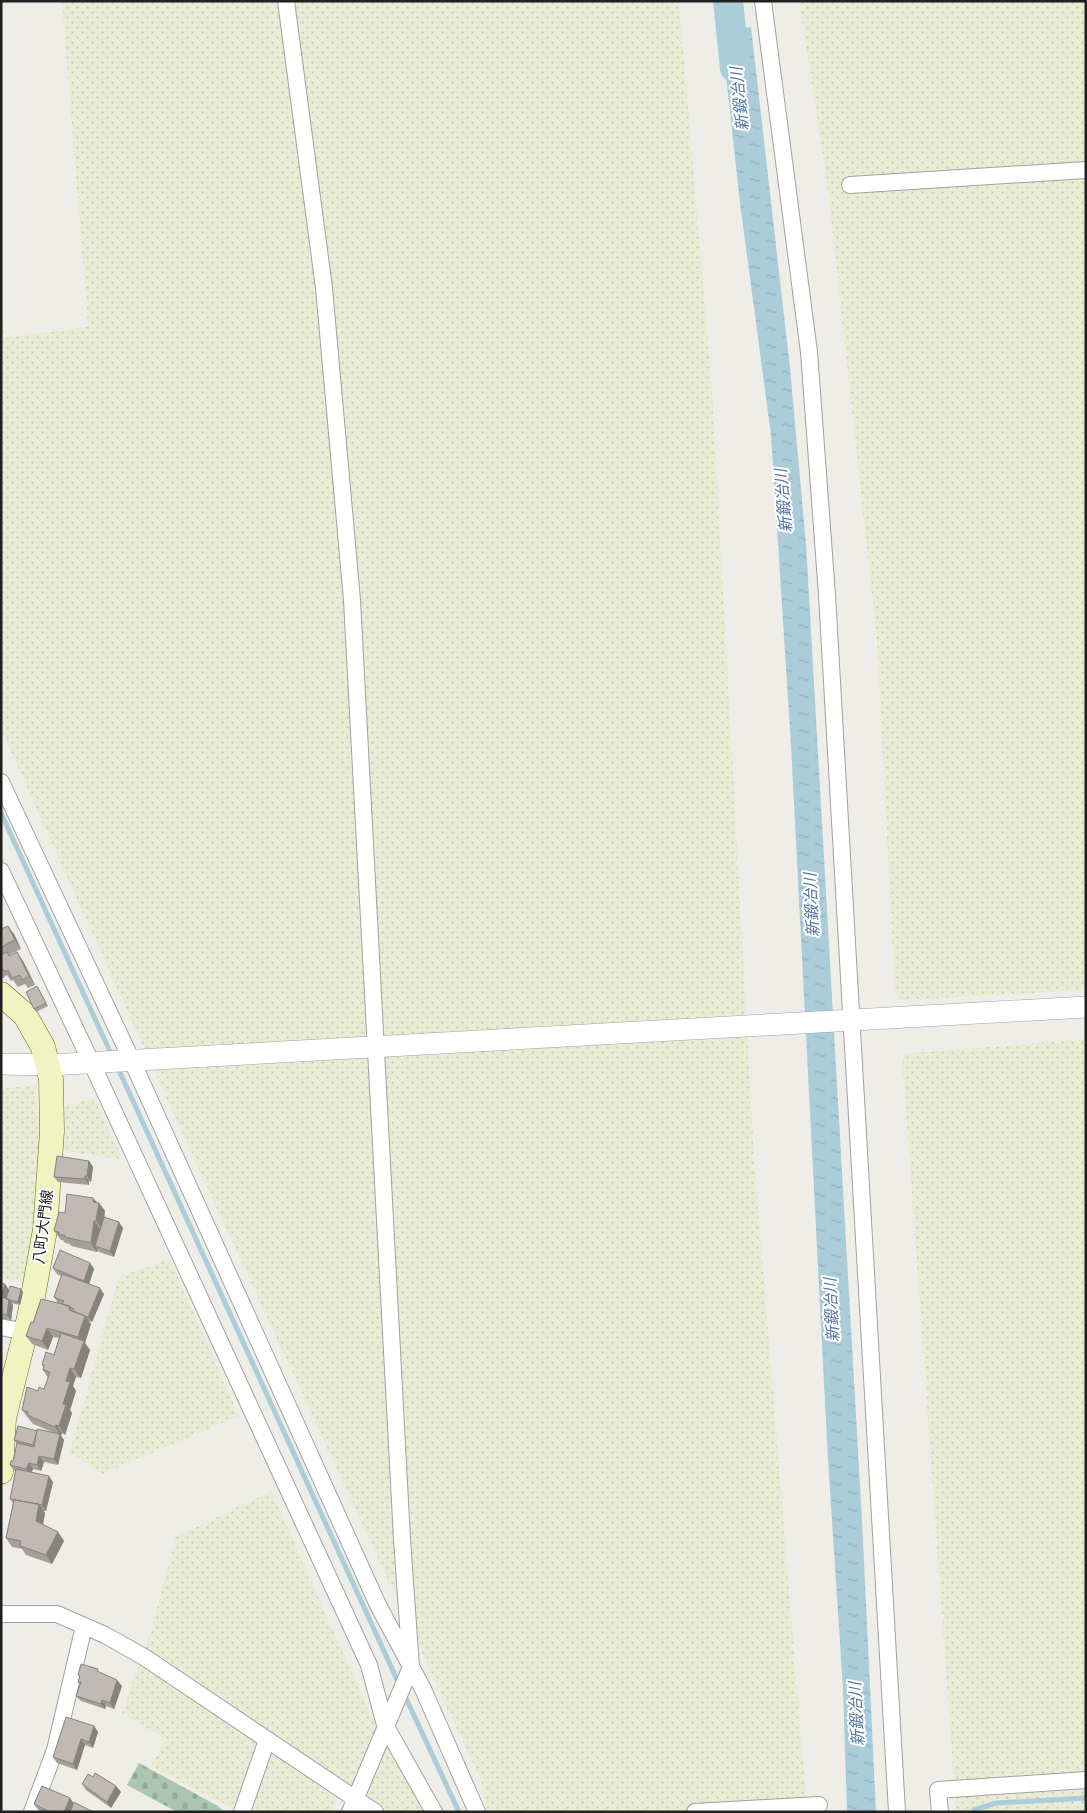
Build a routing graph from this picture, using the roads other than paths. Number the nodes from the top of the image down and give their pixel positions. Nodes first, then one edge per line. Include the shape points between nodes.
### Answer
1 (286, 1) edge
2 (763, 1) edge
3 (1086, 170) edge
4 (850, 185) dead end
5 (1, 782) edge
6 (1, 872) edge
7 (1, 994) edge
8 (1086, 1007) edge
9 (846, 1021) junction
10 (377, 1048) junction
11 (132, 1061) junction
12 (92, 1062) junction
13 (1, 1064) edge
14 (49, 1066) junction
15 (1, 1327) edge
16 (26, 1332) junction
17 (3, 1417) edge
18 (1, 1472) edge
19 (1, 1614) edge
20 (84, 1626) junction
21 (411, 1667) junction
22 (385, 1725) junction
23 (267, 1740) junction
24 (1086, 1780) edge
25 (819, 1805) dead end
26 (352, 1806) edge
27 (32, 1812) edge
28 (242, 1812) edge
29 (375, 1812) edge
30 (434, 1812) edge
31 (477, 1812) edge
32 (696, 1812) edge
33 (898, 1812) edge
34 (940, 1812) edge

1 - 10 street via 324,288 352,600
2 - 9 street via 809,352 827,585
3 - 4 street
5 - 11 street
6 - 12 street
7 - 14 main road, 八町大門線 via 25,1015 43,1047
8 - 9 street
9 - 10 street
9 - 33 street
10 - 11 street
10 - 21 street
11 - 12 street
11 - 21 street via 378,1605
12 - 14 street
12 - 22 street via 368,1665
13 - 14 street
14 - 16 main road, 八町大門線 via 52,1131 46,1230
15 - 16 street
16 - 17 main road, 八町大門線
17 - 18 main road, 八町大門線
19 - 20 street via 57,1614
20 - 23 street via 144,1657
20 - 27 street via 55,1750
21 - 22 street
21 - 31 street
22 - 26 street
22 - 30 street
23 - 26 street
23 - 28 street
24 - 34 street via 938,1790
25 - 32 street
26 - 29 street

